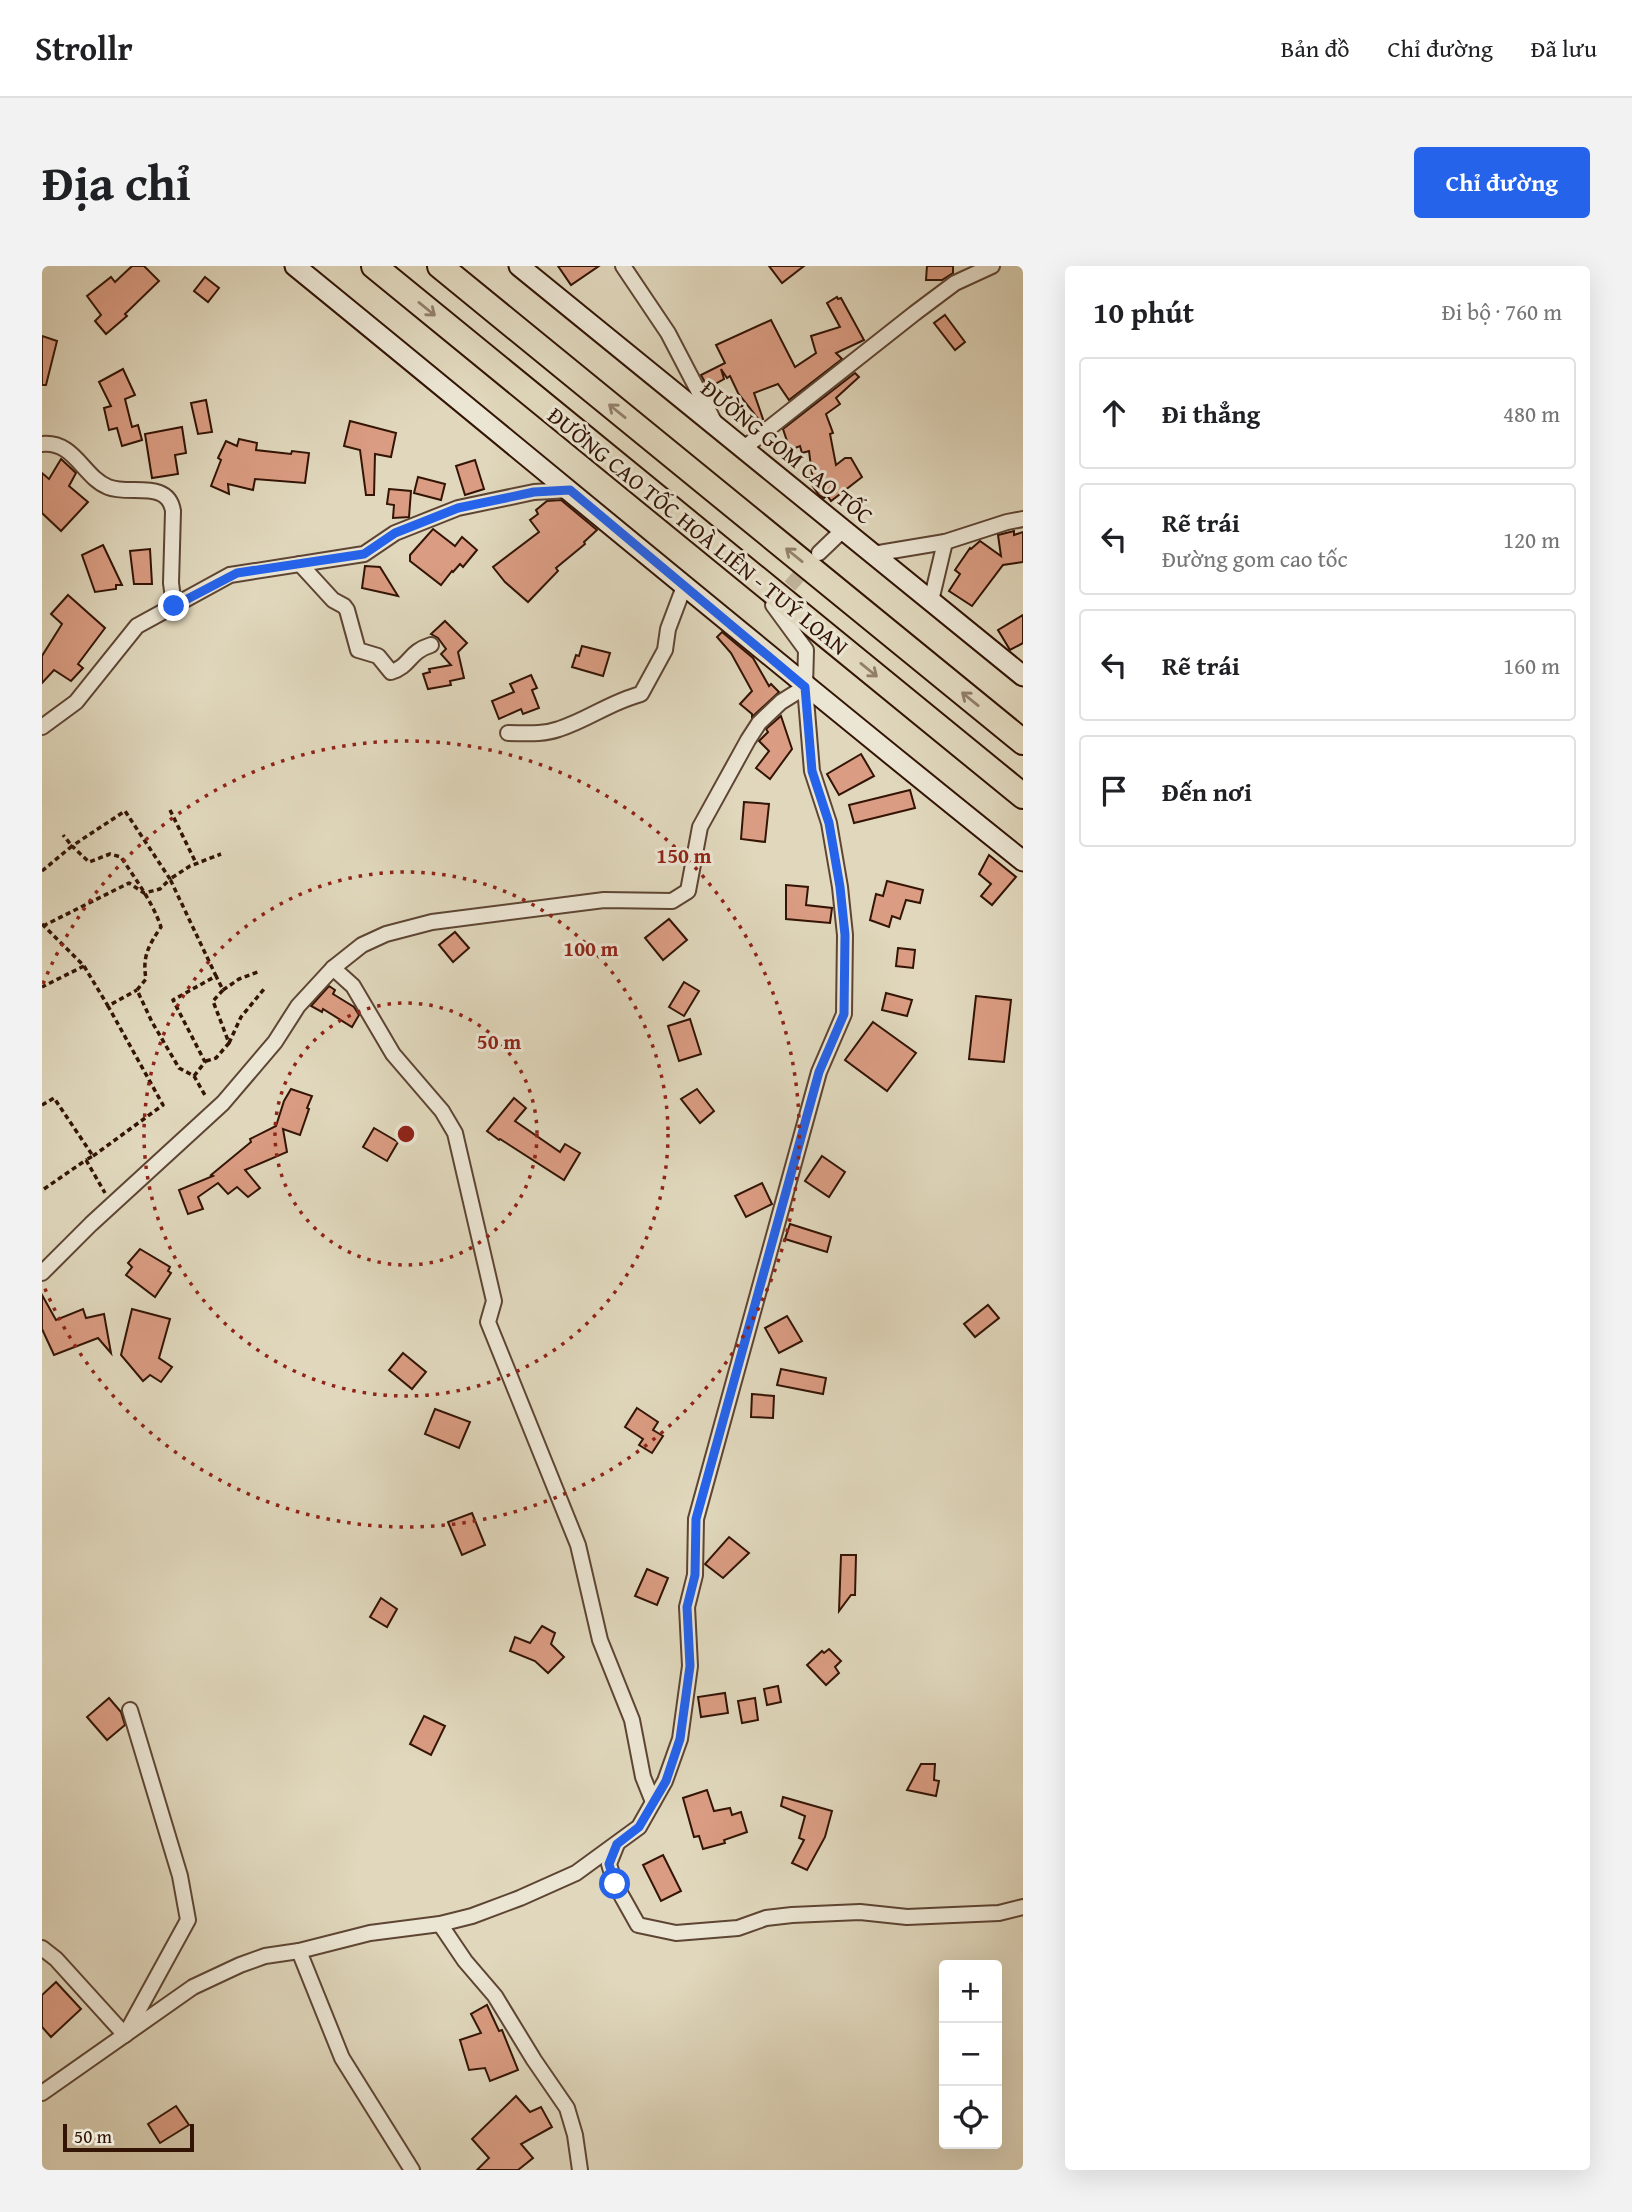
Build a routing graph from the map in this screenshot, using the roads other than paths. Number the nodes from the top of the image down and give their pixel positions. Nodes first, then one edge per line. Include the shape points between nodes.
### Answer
1 (295, 266) edge
2 (374, 266) edge
3 (440, 266) edge
4 (519, 266) edge
5 (624, 266) edge
6 (992, 266) edge
7 (718, 428) junction
8 (42, 444) edge
9 (744, 448) junction
10 (570, 490) junction
11 (1023, 519) edge
12 (844, 530) junction
13 (945, 542) junction
14 (819, 553) tunnel mouth
15 (873, 554) junction
16 (300, 564) junction
17 (685, 584) junction
18 (931, 601) junction
19 (773, 605) dead end
20 (174, 606) junction
21 (431, 645) dead end
22 (1023, 676) edge
23 (805, 687) junction
24 (42, 727) edge
25 (508, 733) dead end
26 (1023, 742) edge
27 (1023, 796) edge
28 (1023, 862) edge
29 (333, 968) junction
30 (42, 1273) edge
31 (131, 1710) dead end
32 (653, 1802) junction
33 (617, 1844) junction
34 (1023, 1907) edge
35 (440, 1924) junction
36 (42, 1948) edge
37 (299, 1951) junction
38 (125, 2035) junction
39 (42, 2093) edge
40 (412, 2170) edge
41 (580, 2170) edge

1 - 10 main road
2 -> 27 highway, ĐƯỜNG CAO TỐC HOÀ LIÊN - TUÝ LOAN
26 -> 3 highway, ĐƯỜNG CAO TỐC HOÀ LIÊN - TUÝ LOAN
4 - 7 main road, ĐƯỜNG GOM CAO TỐC
5 - 7 street via 668,333
6 - 9 street via 956,283 915,313
7 - 9 main road, ĐƯỜNG GOM CAO TỐC
8 - 20 street via 66,449 108,488 148,491 171,502
9 - 12 main road, ĐƯỜNG GOM CAO TỐC
10 - 16 street via 534,492 458,508 395,533 364,554
10 - 17 main road
11 - 13 street
12 - 14 street
12 - 15 main road, ĐƯỜNG GOM CAO TỐC
13 - 15 street
13 - 18 street
15 - 18 main road, ĐƯỜNG GOM CAO TỐC
16 - 20 street via 230,575
16 - 21 street via 347,610 358,650 378,656 391,672
17 - 23 main road
17 - 25 street via 664,650 641,694 557,730
18 - 22 main road, ĐƯỜNG GOM CAO TỐC
19 - 23 street via 806,650
20 - 24 street via 137,626 76,702
23 - 28 main road
23 - 29 street via 780,702 759,723 699,827 688,891 672,901 604,900 432,922 374,939
23 - 32 street via 812,771 829,823 840,887 844,1014 819,1072 696,1519 695,1575 687,1607 690,1666 680,1739 666,1781
29 - 30 street via 215,1111
29 - 32 street via 353,986 393,1054 455,1133 494,1301 488,1322 578,1545 600,1640 632,1720
31 - 38 street via 180,1875 188,1920
32 - 33 street via 639,1827
33 - 34 street via 609,1864 638,1925 676,1933 737,1927 792,1914 860,1912 907,1917 999,1913
33 - 35 street via 576,1873 472,1916
35 - 37 street
35 - 41 street via 495,1996 567,2108
36 - 38 street
37 - 38 street via 265,1956 193,1987
37 - 40 street via 342,2057
38 - 39 street

